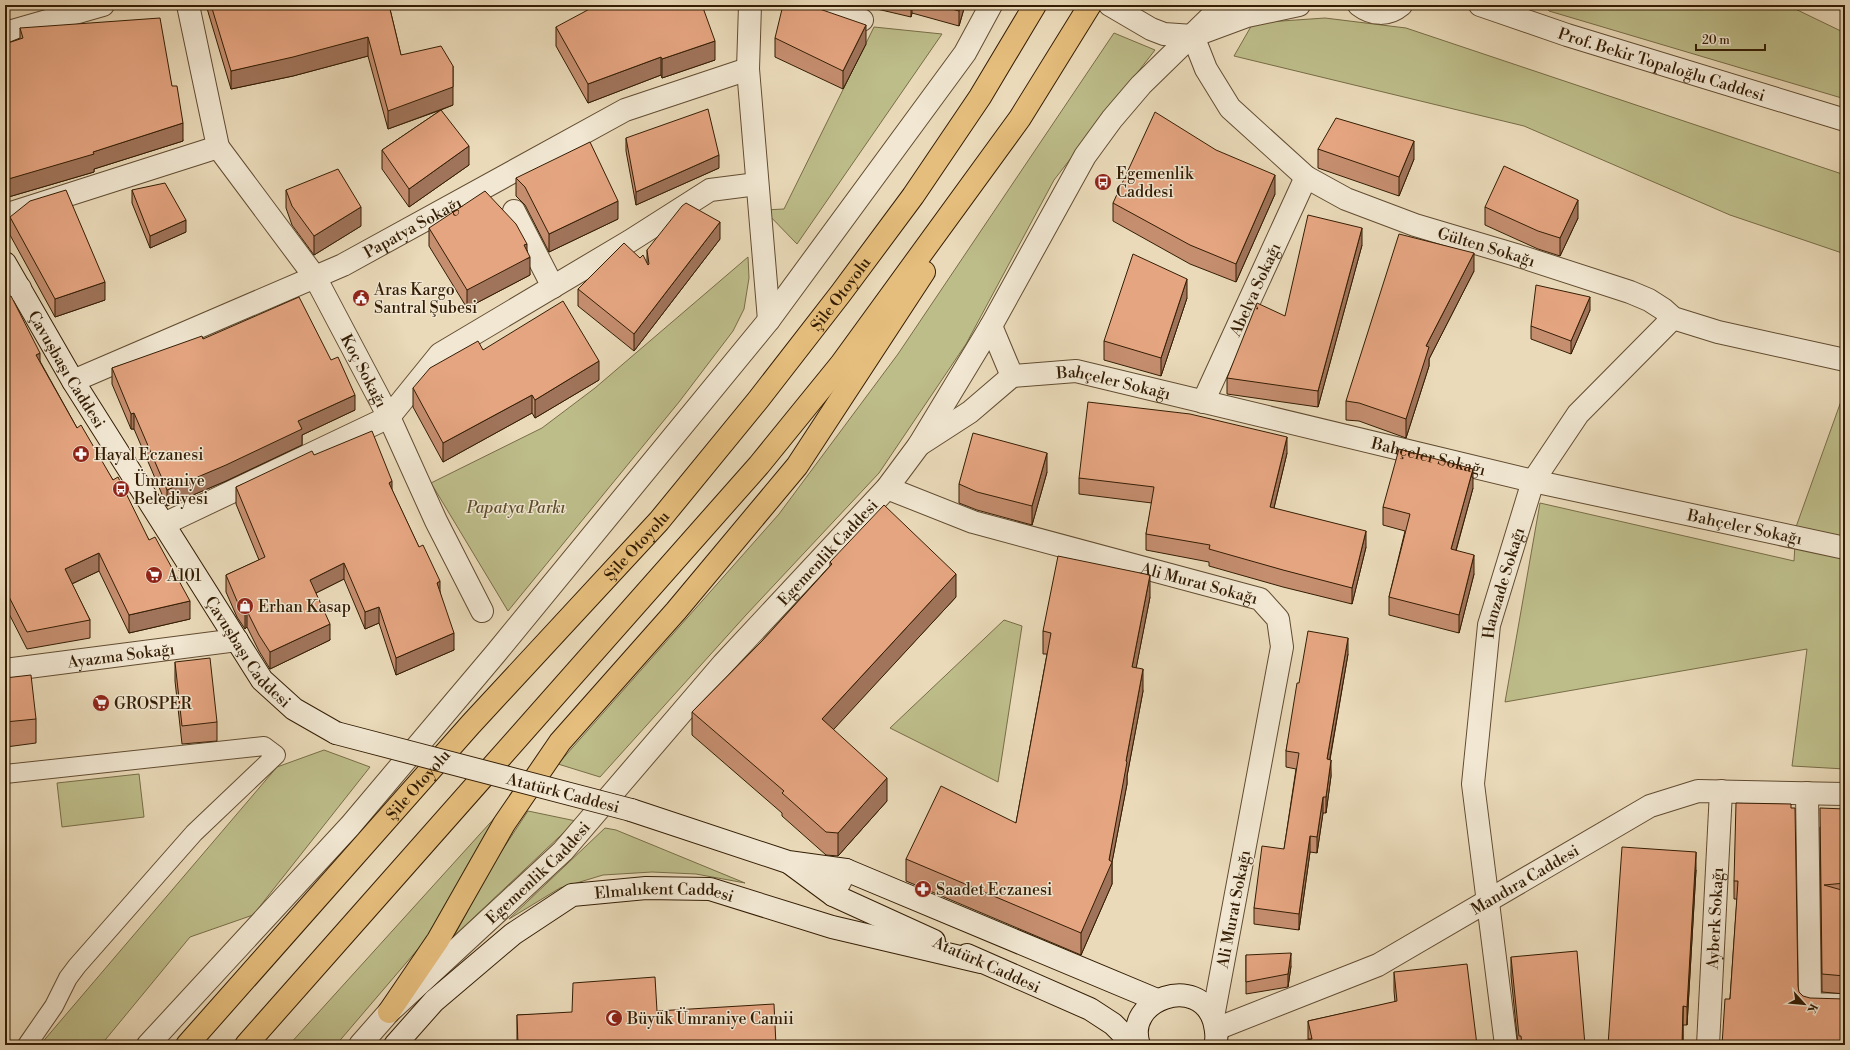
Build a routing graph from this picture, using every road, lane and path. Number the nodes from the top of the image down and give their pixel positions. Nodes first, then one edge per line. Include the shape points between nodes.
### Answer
1 (188, 5) edge
2 (750, 5) edge
3 (820, 5) edge
4 (991, 5) edge
5 (1035, 5) edge
6 (1090, 5) edge
7 (1110, 5) edge
8 (1223, 5) edge
9 (1299, 5) edge
10 (1359, 5) edge
11 (1480, 5) edge
12 (89, 7) edge
13 (1394, 9) edge
14 (862, 20) dead end
15 (5, 33) edge
16 (1193, 36) junction
17 (748, 69) junction
18 (1020, 118) junction
19 (1845, 120) edge
20 (218, 147) junction
21 (1306, 177) junction
22 (758, 184) junction
23 (514, 211) dead end
24 (5, 215) edge
25 (5, 263) edge
26 (315, 277) junction
27 (553, 287) junction
28 (12, 289) edge
29 (1673, 318) junction
30 (769, 320) junction
31 (992, 326) junction
32 (1845, 360) edge
33 (1012, 376) junction
34 (73, 381) junction
35 (1203, 402) junction
36 (389, 417) junction
37 (919, 446) junction
38 (1533, 481) junction
39 (887, 488) junction
40 (164, 524) junction
41 (1845, 548) edge
42 (482, 611) dead end
43 (237, 640) junction
44 (6, 668) edge
45 (336, 733) joint
46 (5, 774) edge
47 (1721, 791) junction
48 (1807, 793) junction
49 (1845, 794) edge
50 (788, 862) junction
51 (846, 870) junction
52 (833, 895) junction
53 (1489, 900) junction
54 (982, 962) junction
55 (1158, 1000) junction
56 (1845, 1006) edge
57 (389, 1012) junction
58 (1215, 1030) edge
59 (27, 1045) edge
60 (148, 1045) edge
61 (187, 1045) edge
62 (246, 1045) edge
63 (360, 1045) edge
64 (395, 1045) edge
65 (1134, 1045) edge
66 (1139, 1045) edge
67 (1506, 1045) edge
68 (1708, 1045) edge

1 - 20 street
2 - 17 street
3 - 14 street
4 - 30 street via 965,53
5 - 61 highway, Şile Otoyolu via 980,97 913,196 758,400 659,521 471,724
6 - 18 highway
7 - 16 street via 1164,34
8 - 16 street, Egemenlik Caddesi
9 - 16 street via 1247,16
10 - 13 street via 1375,13
11 - 19 street, Prof. Bekir Topaloğlu Caddesi via 1567,35
12 - 15 street
16 - 21 street, Gülten Sokağı via 1206,70 1230,108
16 - 31 street, Egemenlik Caddesi via 1141,85 1085,156
17 - 22 street
17 - 26 street, Papatya Sokağı via 625,110 344,265
18 - 57 highway via 901,309 797,466 676,612 560,742 504,824 438,940
18 - 62 highway via 842,364 759,465
20 - 24 street
20 - 26 street, Koç Sokağı
21 - 29 street, Gülten Sokağı via 1346,199 1414,225 1630,292 1649,300
21 - 35 street, Abelya Sokağı
22 - 27 street via 710,190
22 - 30 street
23 - 27 street
25 - 28 street, Çavuşbaşı Caddesi
26 - 34 street, Papatya Sokağı
26 - 36 street, Koç Sokağı
27 - 36 street via 440,354
28 - 34 street, Çavuşbaşı Caddesi
29 - 32 street, Gülten Sokağı via 1718,332
29 - 38 street, Hanzade Sokağı via 1578,414
30 - 60 street via 496,653 350,826
31 - 33 street
31 - 37 street, Egemenlik Caddesi
33 - 35 street, Bahçeler Sokağı via 1076,371
33 - 37 street via 970,412
34 - 40 street, Çavuşbaşı Caddesi
35 - 38 street, Bahçeler Sokağı
36 - 40 street
36 - 42 street, Koç Sokağı via 436,521
37 - 39 street, Egemenlik Caddesi
38 - 41 street, Bahçeler Sokağı
38 - 53 street, Hanzade Sokağı via 1489,625 1473,784
39 - 57 street, Egemenlik Caddesi via 723,664 563,851
39 - 58 street, Ali Murat Sokağı via 973,522 1260,599 1278,619 1282,647
40 - 43 street, Çavuşbaşı Caddesi
43 - 44 street, Ayazma Sokağı
43 - 45 street, Çavuşbaşı Caddesi via 262,680 294,709
45 - 50 street, Atatürk Caddesi, bridge via 631,810
46 - 59 street via 264,746 276,755 194,833 77,966
47 - 48 street, Mandıra Caddesi
47 - 53 street, Mandıra Caddesi via 1698,791 1650,806
47 - 68 street, Ayberk Sokağı
48 - 49 street, Mandıra Caddesi
48 - 56 street via 1810,1004
50 - 51 street, Atatürk Caddesi
50 - 52 street, Atatürk Caddesi
51 - 52 street
51 - 55 street, Atatürk Caddesi
52 - 54 street, Atatürk Caddesi
53 - 58 street, Mandıra Caddesi via 1378,965
53 - 67 street, Hanzade Sokağı
54 - 64 street, Elmalıkent Caddesi via 832,927 710,889 646,888 572,895 513,934 434,1001
54 - 65 street, Atatürk Caddesi via 1090,1009 1113,1024
55 - 58 street via 1170,995 1183,995 1195,999 1206,1006
55 - 66 street via 1148,1007 1141,1018 1137,1030
57 - 63 street, Egemenlik Caddesi

